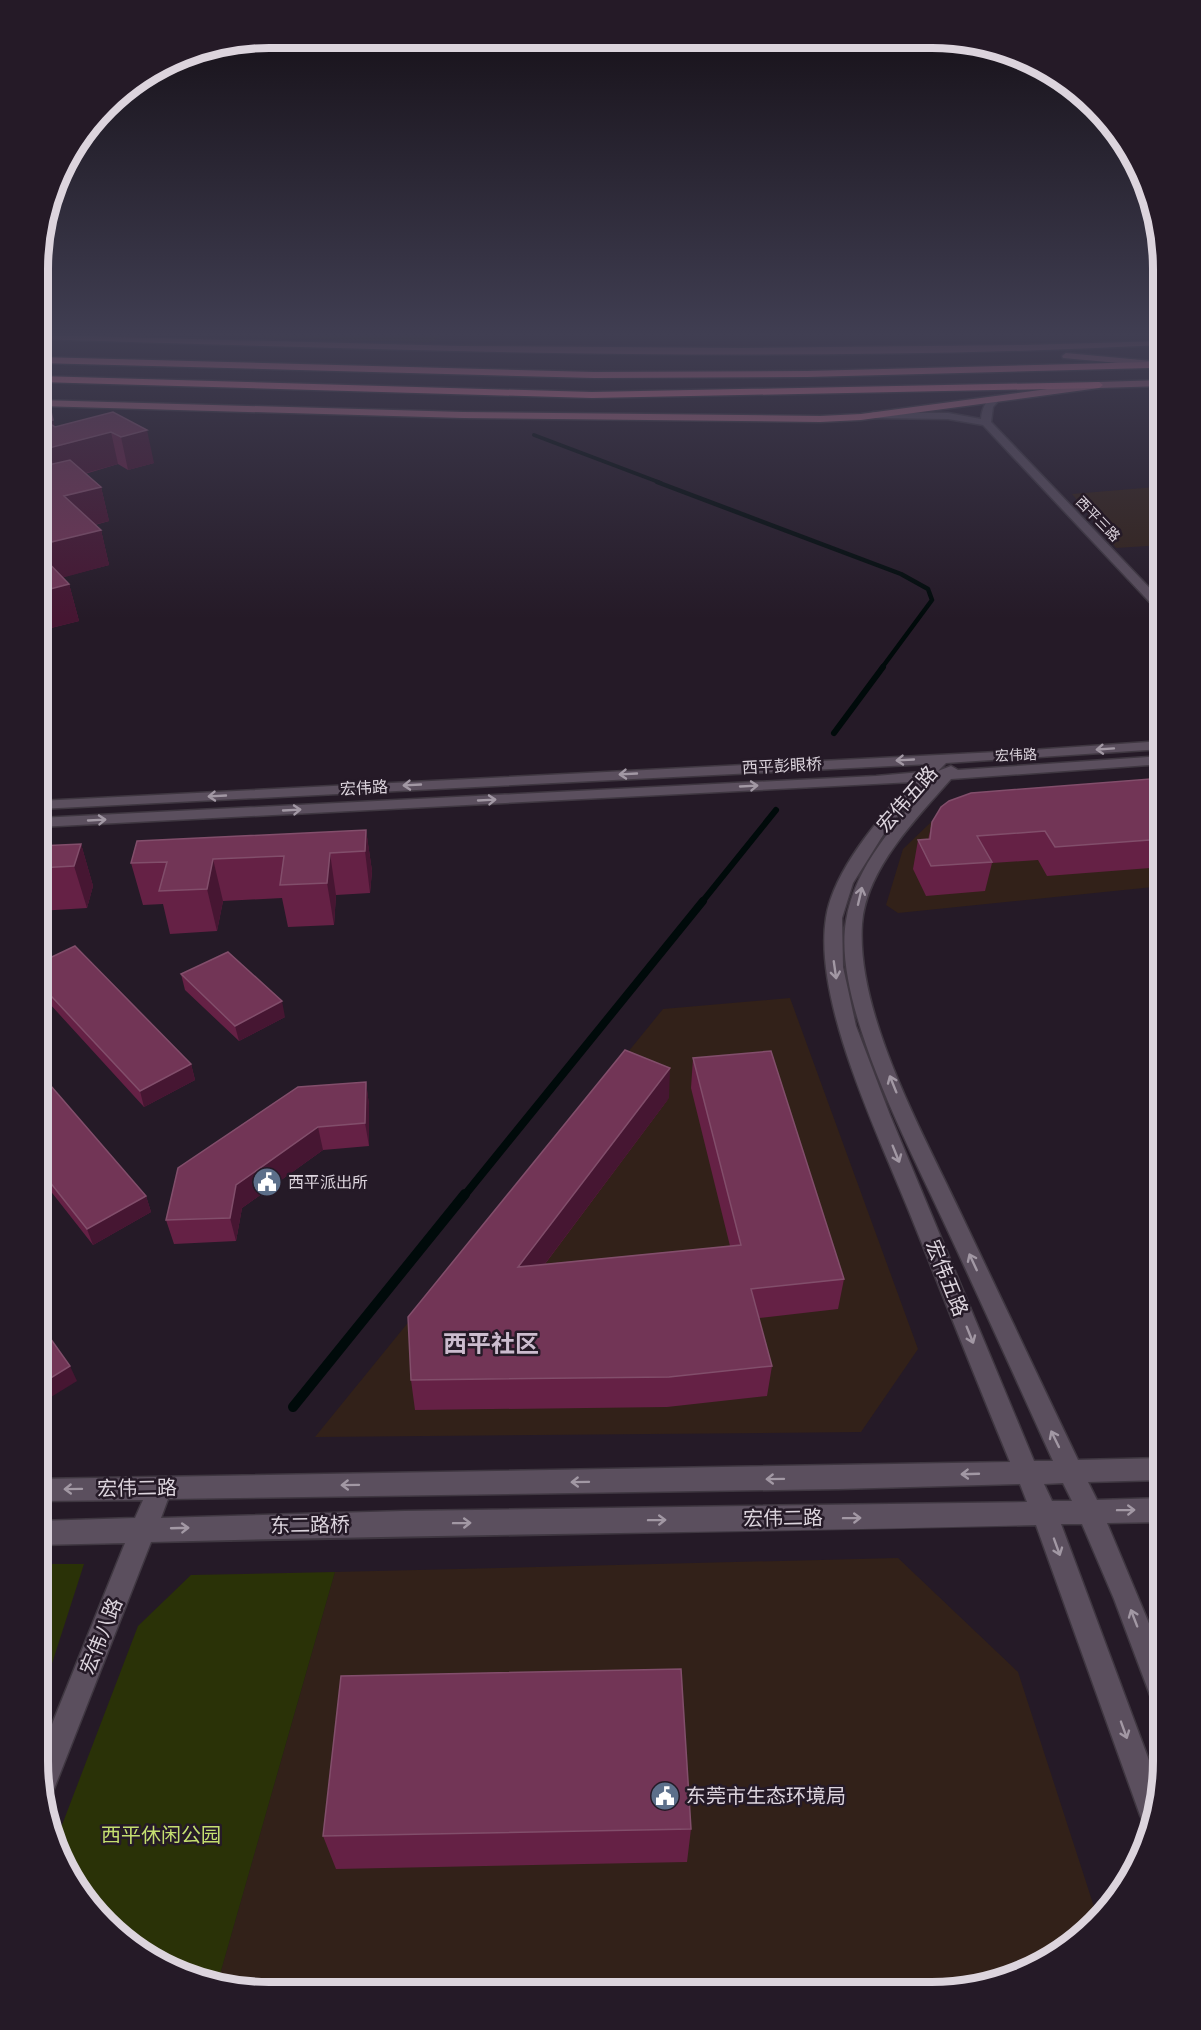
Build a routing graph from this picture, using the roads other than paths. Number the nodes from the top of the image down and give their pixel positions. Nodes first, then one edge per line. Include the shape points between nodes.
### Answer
1 (992, 430) edge
2 (1153, 598) edge
3 (1153, 746) edge
4 (963, 758) joint
5 (1153, 760) edge
6 (868, 762) joint
7 (945, 766) junction
8 (686, 771) joint
9 (926, 775) junction
10 (690, 789) joint
11 (48, 805) edge
12 (48, 823) edge
13 (1153, 1469) edge
14 (1071, 1470) junction
15 (1028, 1472) junction
16 (160, 1488) junction
17 (48, 1490) edge
18 (1153, 1510) edge
19 (1089, 1511) junction
20 (1044, 1512) junction
21 (404, 1523) joint
22 (143, 1530) junction
23 (48, 1533) edge
24 (1153, 1667) edge
25 (48, 1769) edge
26 (1150, 1800) edge

1 - 2 street, 西平三路
3 -> 4 street, 宏伟路
4 - 7 street, 宏伟五路
5 - 7 street, 宏伟路
7 -> 6 street, 宏伟路
6 - 8 street, 西平彭眼桥
7 - 9 street, 宏伟五路
14 -> 7 street, 宏伟五路 via 902,1109 868,1023 855,969 855,923 862,887
8 -> 11 street, 宏伟路
10 -> 9 street, 西平彭眼桥
9 -> 15 street, 宏伟五路 via 884,821 845,883 834,918 834,967 847,1026 880,1115
12 -> 10 street, 宏伟路
13 - 14 street
14 - 15 street
14 - 19 street, 宏伟五路
15 -> 16 street, 宏伟二路 via 827,1479
15 - 20 street, 宏伟五路
16 -> 17 street, 宏伟二路
16 - 22 street, 宏伟八路
19 -> 18 street, 宏伟二路
19 - 20 street, 宏伟二路
24 -> 19 street, 宏伟五路
21 -> 20 street, 宏伟二路
20 -> 26 street, 宏伟五路
22 -> 21 street, 东二路桥
22 - 23 street
22 - 25 street, 宏伟八路

